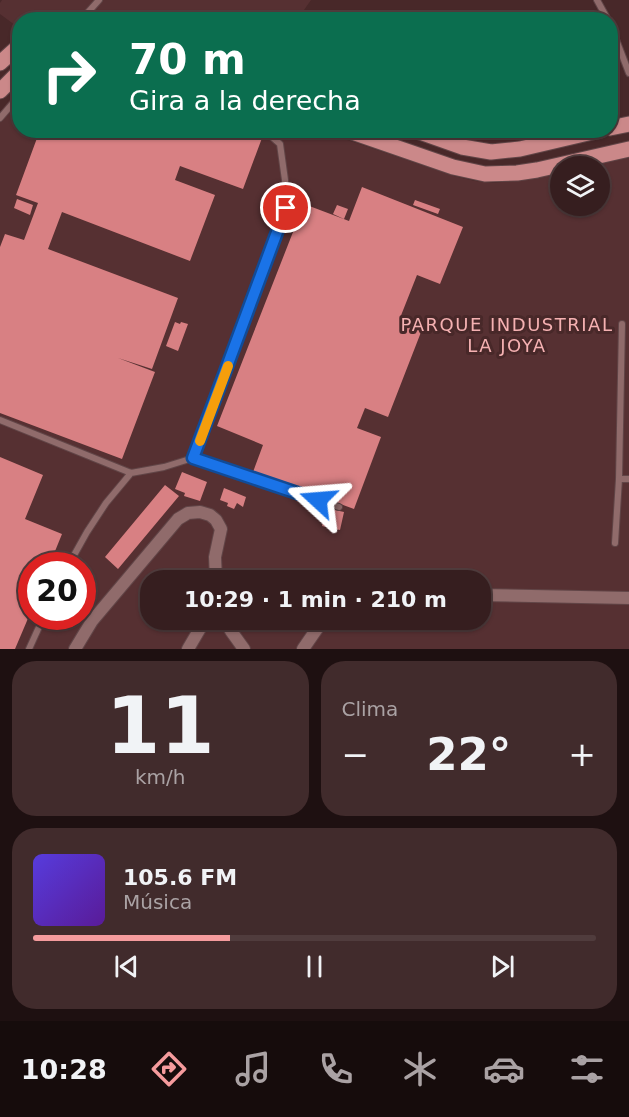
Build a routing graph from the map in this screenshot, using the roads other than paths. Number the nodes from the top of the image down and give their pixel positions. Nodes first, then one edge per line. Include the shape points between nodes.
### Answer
1 (99, 0) edge
2 (88, 12) edge
3 (618, 45) edge
4 (12, 52) edge
5 (0, 63) edge
6 (629, 73) edge
7 (12, 79) edge
8 (0, 91) edge
9 (12, 104) edge
10 (0, 118) edge
11 (273, 138) edge
12 (369, 138) edge
13 (437, 138) edge
14 (567, 138) edge
15 (629, 149) edge
16 (622, 324) dead end
17 (0, 420) edge
18 (193, 458) junction
19 (131, 473) junction
20 (619, 479) junction
21 (629, 479) edge
22 (339, 507) dead end
23 (615, 543) dead end
24 (76, 552) edge
25 (216, 570) edge
26 (491, 595) edge
27 (629, 597) edge
28 (38, 630) edge
29 (199, 630) edge
30 (230, 630) edge
31 (316, 630) edge
32 (29, 649) edge
33 (75, 649) edge
34 (188, 649) edge
35 (244, 649) edge
36 (303, 649) edge

1 - 2 lane
3 - 6 lane
4 - 5 main road
7 - 8 main road
9 - 10 lane
11 - 18 lane via 280,144 286,208
12 - 15 main road via 485,174 537,170
13 - 14 main road via 491,152
16 - 20 lane
17 - 19 lane
18 - 19 lane
18 - 22 lane
19 - 24 lane via 106,503
20 - 21 lane
20 - 23 lane
25 - 33 street via 222,529 210,515 188,513 178,519 92,621
26 - 27 street
28 - 32 lane
29 - 34 street
30 - 35 street
31 - 36 street

